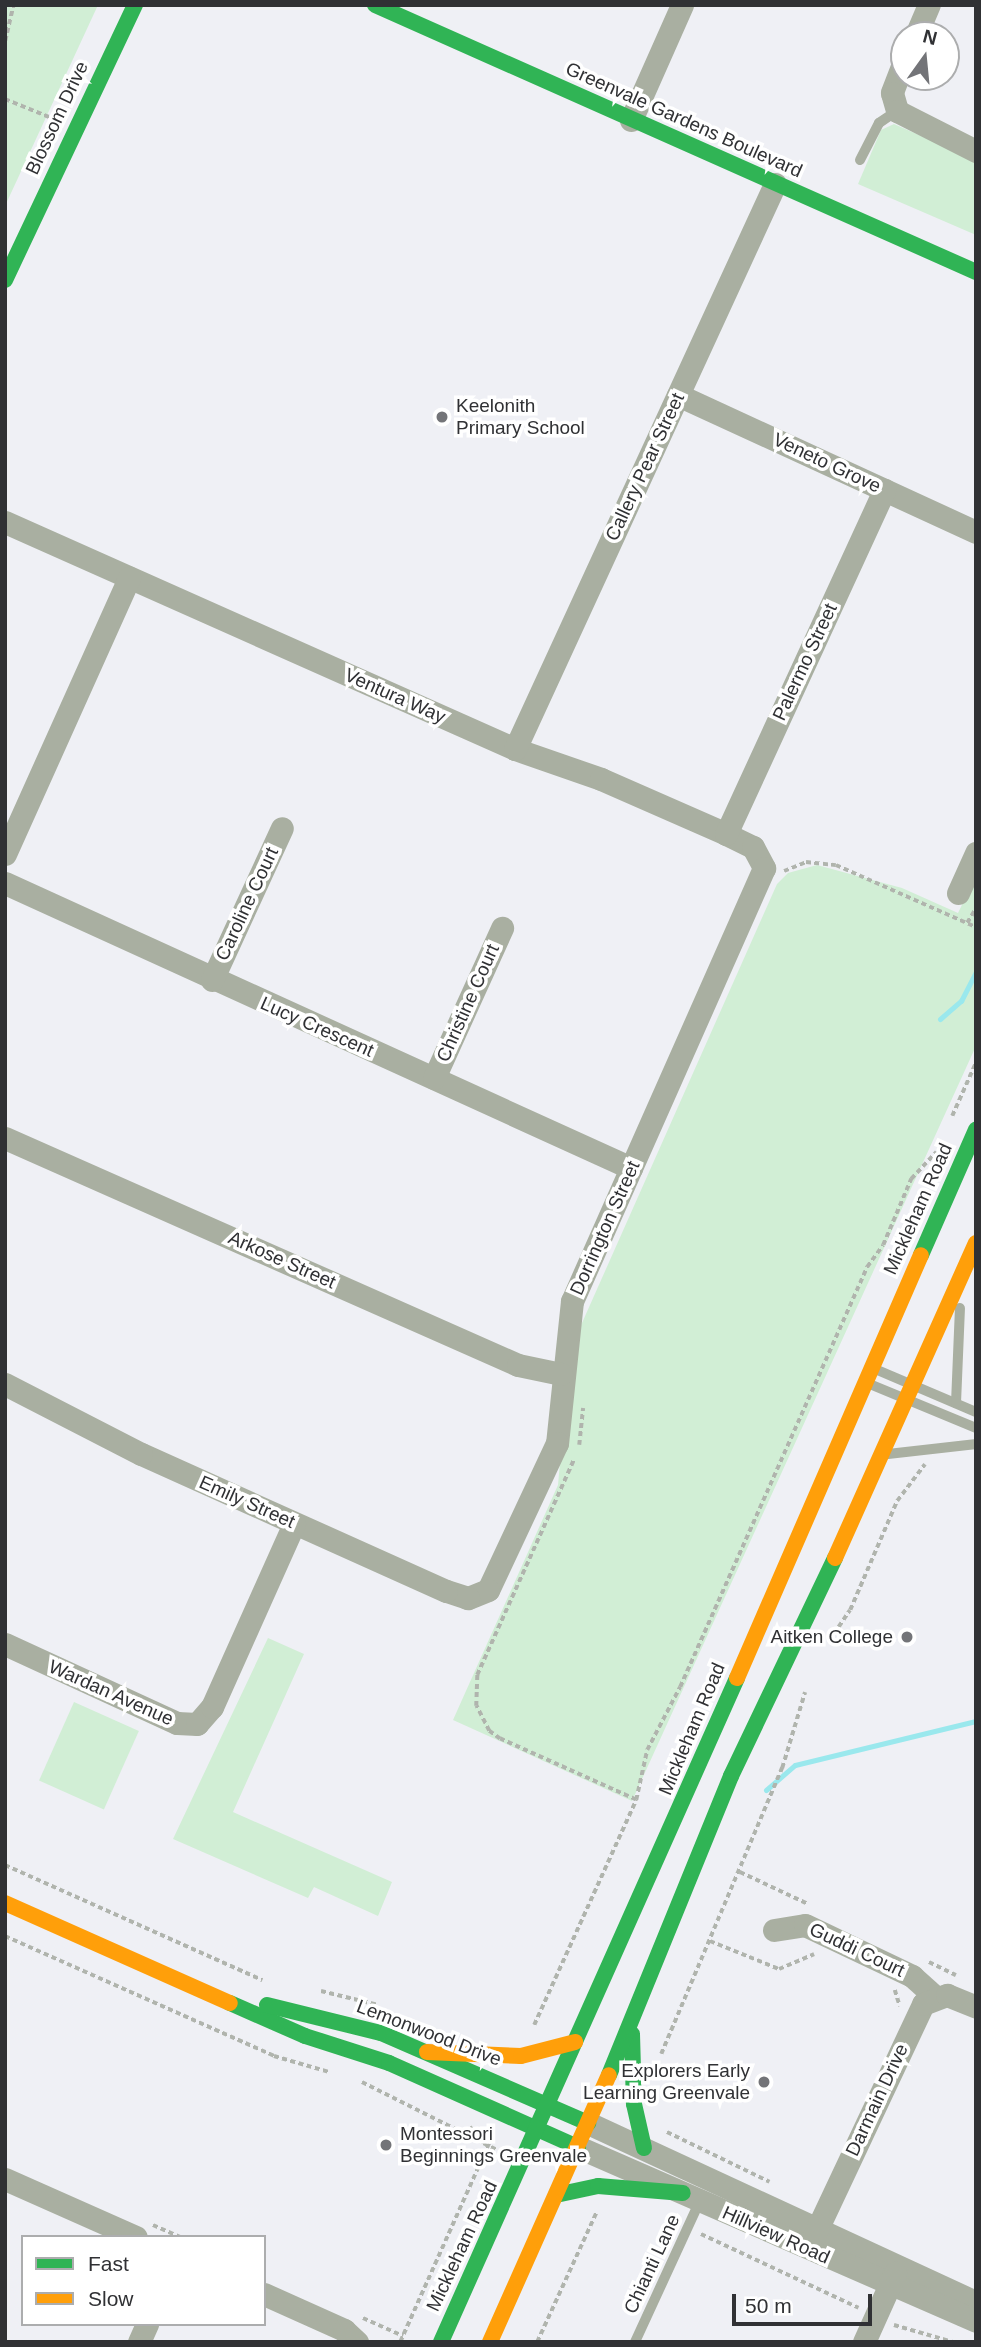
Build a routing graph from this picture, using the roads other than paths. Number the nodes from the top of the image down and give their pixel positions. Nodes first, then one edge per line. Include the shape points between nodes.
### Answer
1 (375, 5) edge
2 (682, 5) edge
3 (133, 7) edge
4 (893, 91) edge
5 (897, 111) junction
6 (631, 120) junction
7 (976, 151) edge
8 (860, 160) dead end
9 (775, 184) junction
10 (976, 272) edge
11 (5, 281) edge
12 (678, 395) junction
13 (884, 490) junction
14 (5, 522) edge
15 (976, 532) edge
16 (129, 578) junction
17 (516, 749) junction
18 (282, 828) dead end
19 (726, 834) junction
20 (976, 853) edge
21 (5, 854) edge
22 (769, 878) joint
23 (5, 883) edge
24 (967, 901) edge
25 (502, 928) dead end
26 (212, 980) junction
27 (434, 1079) junction
28 (976, 1130) edge
29 (5, 1138) edge
30 (631, 1168) junction
31 (976, 1243) edge
32 (958, 1284) junction
33 (561, 1374) junction
34 (868, 1375) junction
35 (5, 1384) edge
36 (909, 1393) junction
37 (956, 1403) junction
38 (976, 1412) edge
39 (976, 1427) edge
40 (976, 1444) edge
41 (883, 1455) junction
42 (294, 1524) junction
43 (492, 1586) joint
44 (5, 1644) edge
45 (5, 1903) edge
46 (774, 1930) dead end
47 (208, 1992) junction
48 (934, 1996) junction
49 (976, 2007) edge
50 (631, 2020) junction
51 (575, 2042) junction
52 (427, 2052) junction
53 (547, 2105) junction
54 (589, 2123) junction
55 (538, 2130) junction
56 (578, 2147) junction
57 (645, 2148) junction
58 (5, 2179) edge
59 (556, 2195) junction
60 (691, 2197) junction
61 (817, 2227) junction
62 (131, 2235) edge
63 (807, 2249) junction
64 (899, 2263) junction
65 (890, 2285) junction
66 (266, 2295) edge
67 (976, 2302) edge
68 (976, 2321) edge
69 (146, 2326) edge
70 (139, 2342) edge
71 (357, 2342) edge
72 (441, 2342) edge
73 (490, 2342) edge
74 (635, 2342) edge
75 (864, 2342) edge

1 - 6 main road, Greenvale Gardens Boulevard
2 - 6 street
3 - 11 main road, Blossom Drive
4 - 5 street
5 - 7 street
5 - 8 lane via 878,123
6 - 9 main road, Greenvale Gardens Boulevard
9 - 10 main road, Greenvale Gardens Boulevard
9 - 12 street, Callery Pear Street
12 - 13 street, Veneto Grove
12 - 17 street, Callery Pear Street
13 - 15 street, Veneto Grove
13 - 19 street, Palermo Street
14 - 16 street, Ventura Way
16 - 17 street, Ventura Way
16 - 21 street
17 - 19 street, Ventura Way via 601,779
18 - 26 street, Caroline Court
19 - 22 street, Ventura Way via 760,853
20 - 24 street
22 - 30 street, Dorrington Street
23 - 26 street, Lucy Crescent
25 - 27 street, Christine Court
26 - 27 street, Lucy Crescent
27 - 30 street, Lucy Crescent
28 - 34 main road, Mickleham Road
29 - 33 street, Arkose Street via 518,1364
30 - 33 street, Dorrington Street via 572,1301
31 - 32 main road
32 - 36 main road
32 - 37 lane
33 - 43 street, Dorrington Street via 557,1443
34 - 36 lane
34 - 36 lane
34 - 51 main road, Mickleham Road
35 - 42 street, Emily Street
36 - 37 lane
36 - 39 lane
36 - 41 main road
37 - 38 lane
40 - 41 lane
41 - 50 main road via 731,1776
42 - 43 street, Emily Street via 459,1596 475,1597
42 - 44 street, Wardan Avenue via 209,1712 192,1726
45 - 47 main road, Lemonwood Drive
46 - 48 street, Guddi Court via 806,1925 912,1976
47 - 52 main road, Lemonwood Drive via 352,2024
47 - 55 main road, Lemonwood Drive
48 - 49 street via 947,1995
48 - 61 street, Darmain Drive via 919,2012
50 - 54 main road
50 - 57 main road via 634,2104
51 - 52 main road via 521,2056
51 - 53 main road, Mickleham Road
52 - 53 main road, Lemonwood Drive
53 - 54 main road, Lemonwood Drive
53 - 55 main road, Mickleham Road
54 - 56 main road
54 - 57 street, Hillview Road
55 - 56 main road, Lemonwood Drive
55 - 72 main road, Mickleham Road
56 - 59 main road
56 - 60 street, Hillview Road
57 - 61 street, Hillview Road
58 - 62 street
59 - 60 main road via 597,2186
59 - 73 main road
60 - 63 street, Hillview Road
60 - 74 lane, Chianti Lane via 688,2228
61 - 63 street, Darmain Drive
61 - 64 street, Hillview Road
63 - 65 street, Hillview Road
64 - 65 street
64 - 67 street, Hillview Road
65 - 68 street, Hillview Road
65 - 75 street
66 - 71 street via 344,2330
69 - 70 street

